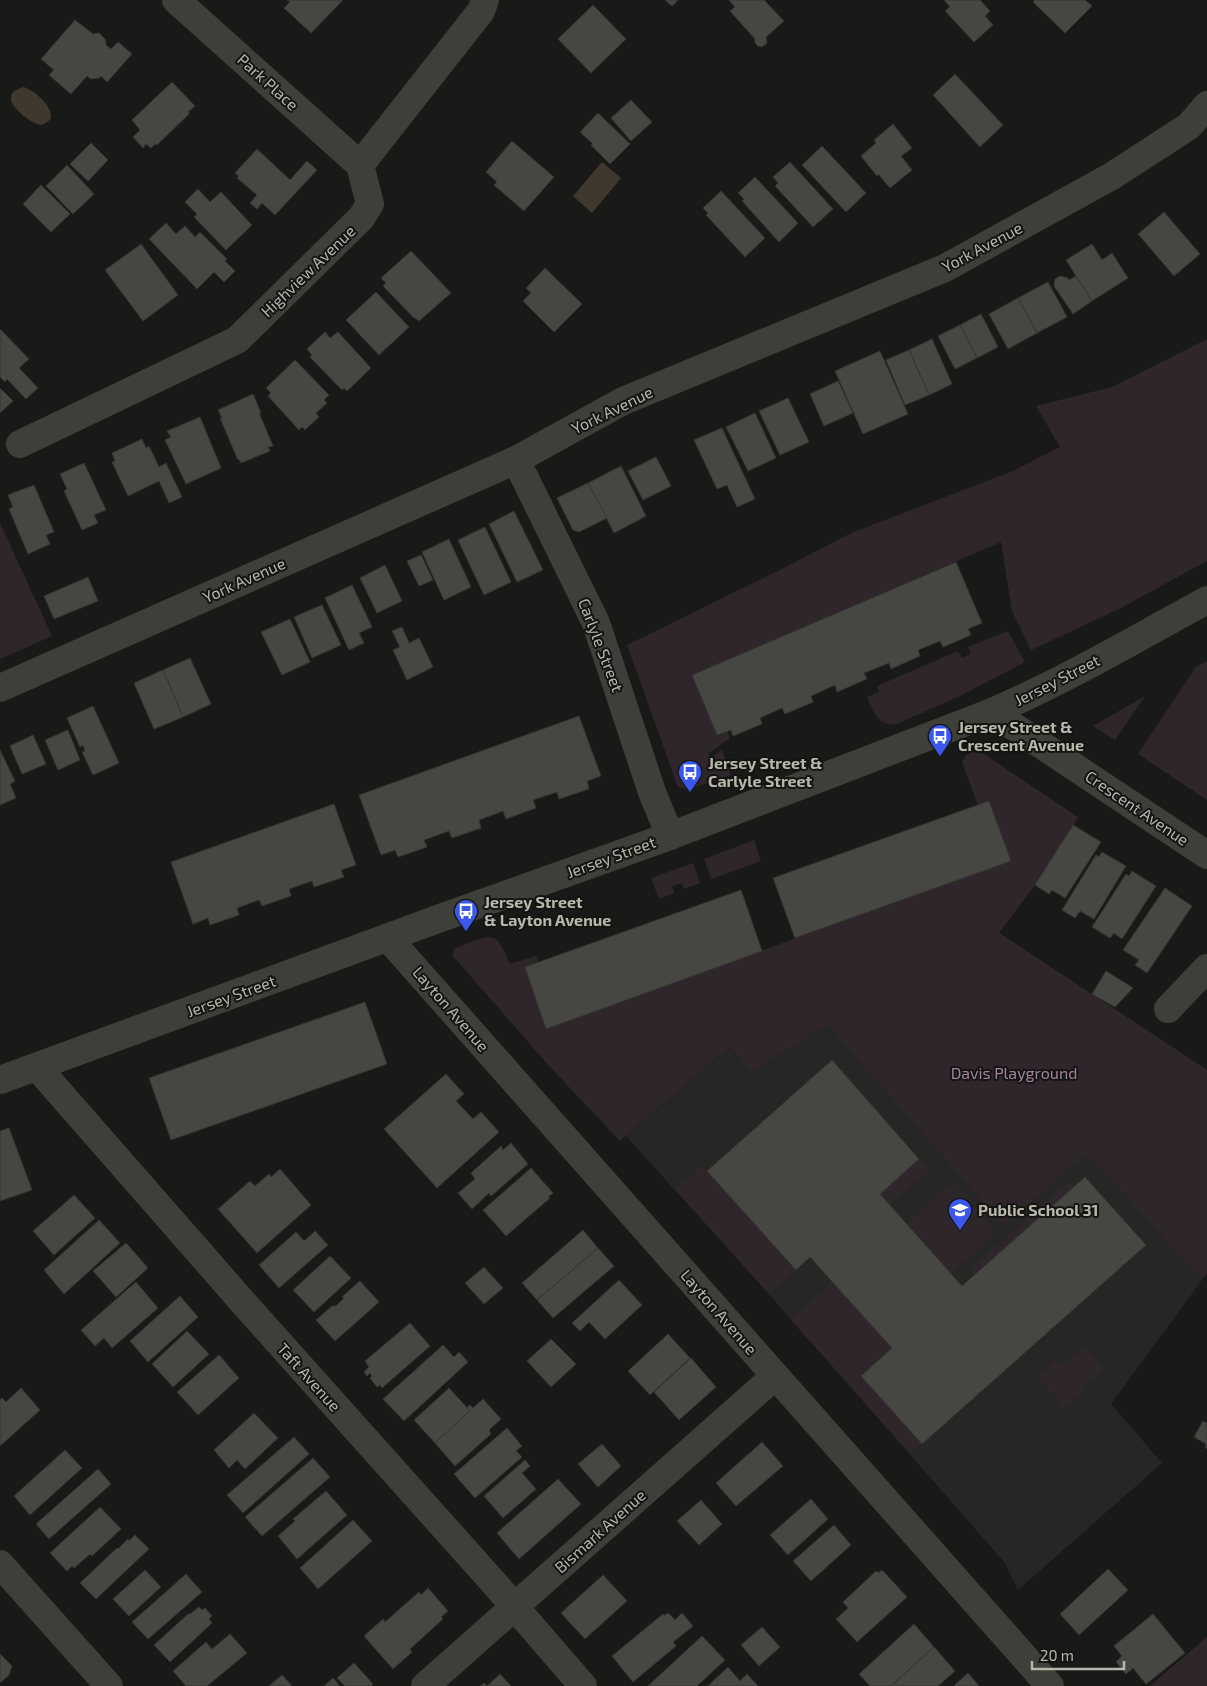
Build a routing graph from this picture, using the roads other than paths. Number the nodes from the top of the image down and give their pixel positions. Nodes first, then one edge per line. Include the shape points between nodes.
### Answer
1 (176, 0) edge
2 (485, 0) edge
3 (1207, 105) edge
4 (360, 165) junction
5 (20, 444) dead end
6 (516, 460) junction
7 (1207, 600) edge
8 (0, 688) edge
9 (992, 712) junction
10 (670, 836) junction
11 (1207, 855) edge
12 (388, 938) junction
13 (1207, 968) edge
14 (1168, 1009) dead end
15 (37, 1067) junction
16 (0, 1080) edge
17 (775, 1376) junction
18 (0, 1564) edge
19 (514, 1607) junction
20 (108, 1686) edge
21 (425, 1686) edge
22 (583, 1686) edge
23 (1050, 1686) edge

1 - 4 street, Park Place
2 - 4 street via 481,10
3 - 6 street, York Avenue via 1189,126 1112,176 945,268 623,401
4 - 5 street, Highview Avenue via 370,204 361,218 237,340
6 - 8 street, York Avenue
6 - 10 street, Carlyle Street via 596,623 652,792
7 - 9 street, Jersey Street via 1064,678
9 - 10 street, Jersey Street
9 - 11 street, Crescent Avenue
10 - 12 street, Jersey Street
12 - 15 street, Jersey Street
12 - 17 street, Layton Avenue
13 - 14 street
15 - 16 street, Jersey Street
15 - 19 street, Taft Avenue
17 - 19 street, Bismark Avenue
17 - 23 street, Layton Avenue
18 - 20 street
19 - 21 street, Bismark Avenue
19 - 22 street, Taft Avenue

